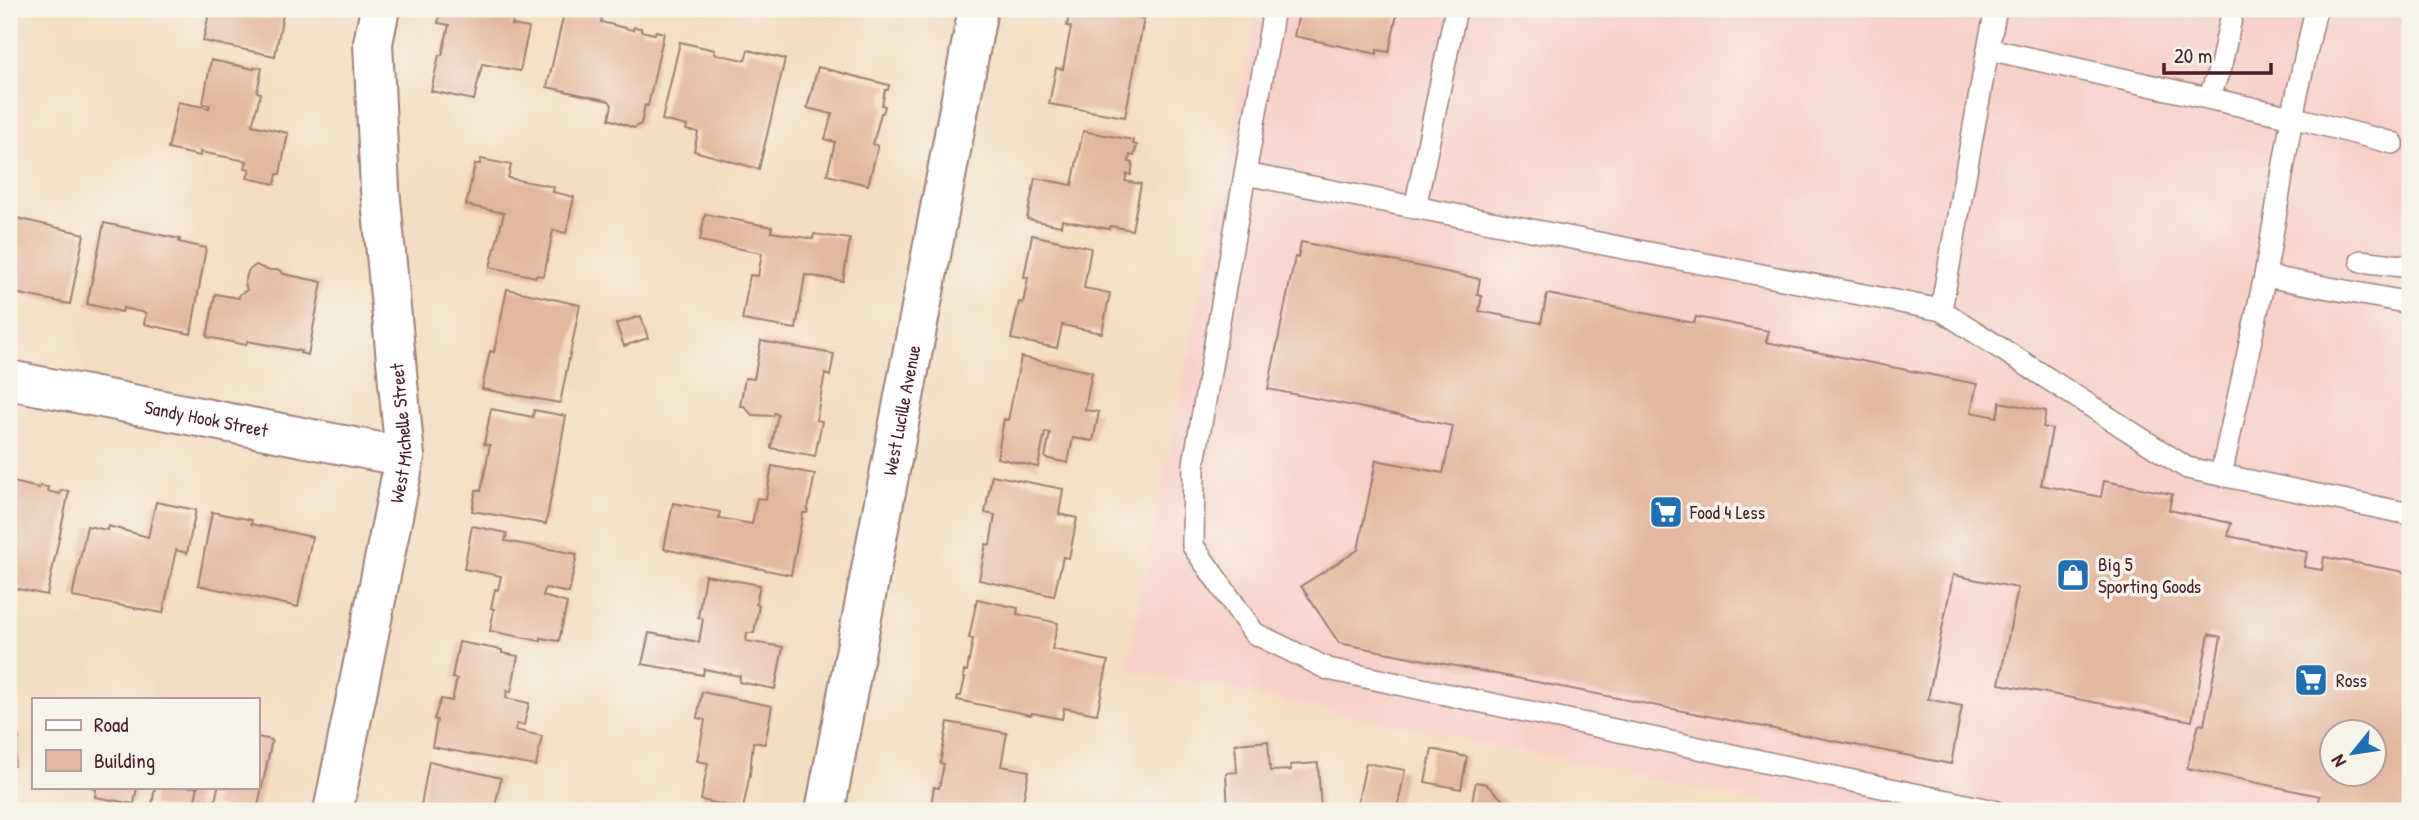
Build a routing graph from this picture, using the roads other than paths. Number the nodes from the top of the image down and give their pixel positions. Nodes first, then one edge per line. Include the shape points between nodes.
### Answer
1 (380, 9) edge
2 (1274, 9) edge
3 (1456, 9) edge
4 (1996, 9) edge
5 (2233, 9) edge
6 (2316, 9) edge
7 (969, 11) edge
8 (1987, 49) junction
9 (2209, 99) junction
10 (2292, 117) junction
11 (2393, 143) dead end
12 (1245, 174) junction
13 (1415, 208) junction
14 (2361, 261) dead end
15 (2410, 267) edge
16 (2265, 276) junction
17 (2410, 303) edge
18 (1941, 310) junction
19 (9, 380) edge
20 (405, 457) junction
21 (2221, 475) junction
22 (2410, 514) edge
23 (333, 811) edge
24 (825, 811) edge
25 (1994, 811) edge

1 - 20 street, West Michelle Street via 373,43 380,189
2 - 12 lane
3 - 13 lane
4 - 8 lane
5 - 9 lane
6 - 10 lane
7 - 24 street, West Lucille Avenue
8 - 9 lane
8 - 18 lane
9 - 10 lane
10 - 11 lane
10 - 16 lane
12 - 13 lane
12 - 25 lane via 1194,463 1193,546 1254,633 1328,669
13 - 18 lane
14 - 15 lane
16 - 17 lane
16 - 21 lane
18 - 21 lane via 2187,468
19 - 20 street, Sandy Hook Street
20 - 23 street, West Michelle Street
21 - 22 lane

